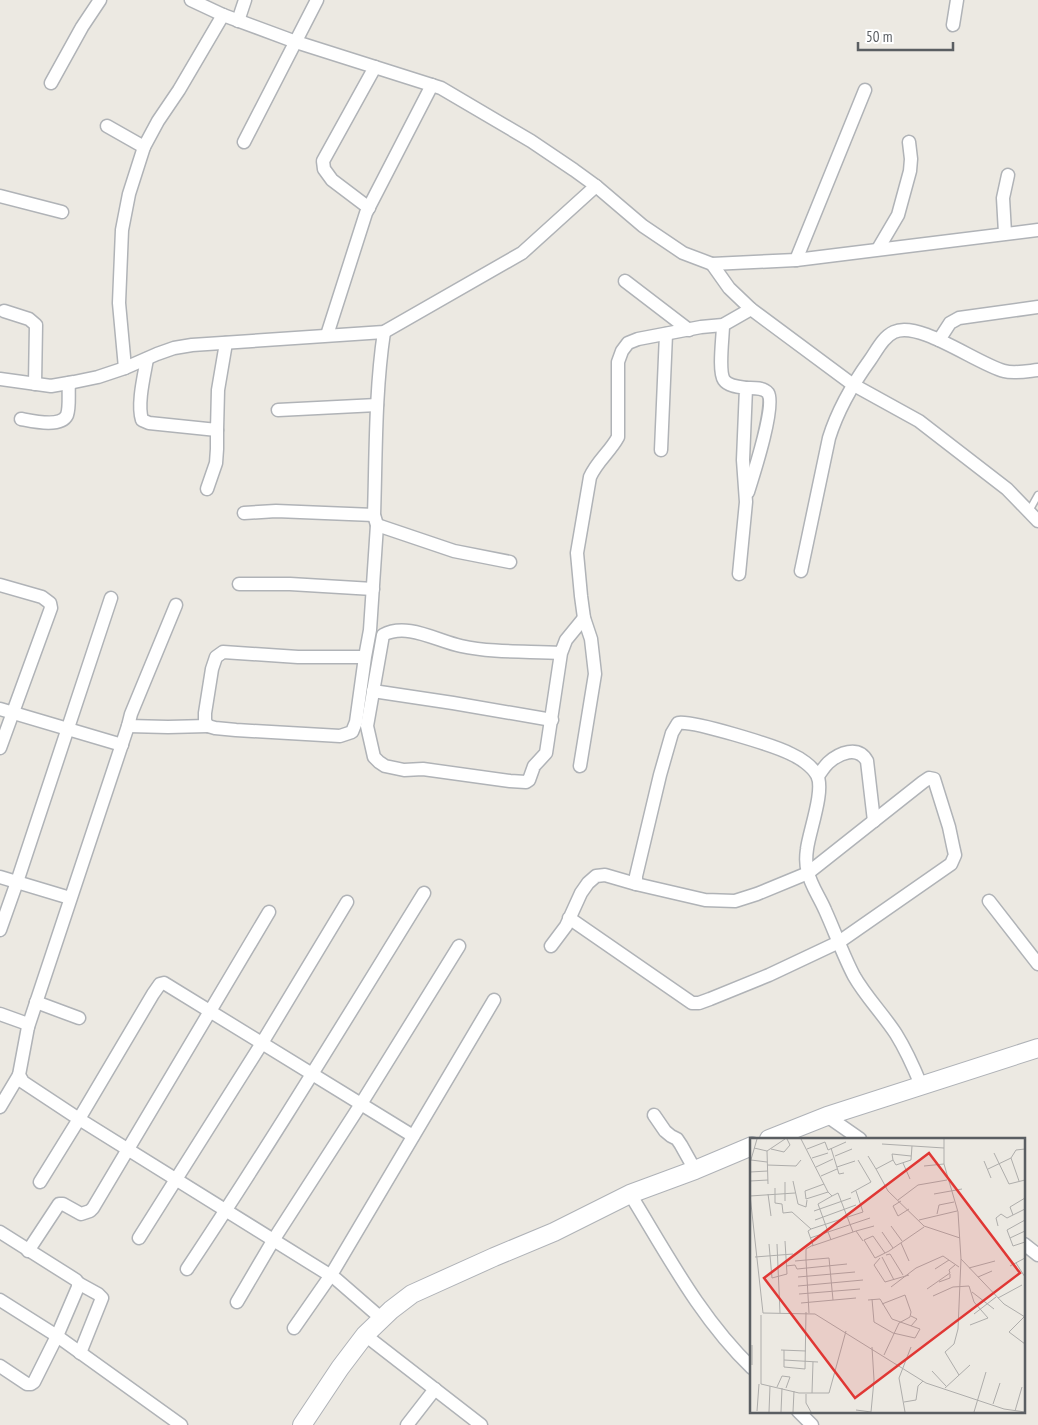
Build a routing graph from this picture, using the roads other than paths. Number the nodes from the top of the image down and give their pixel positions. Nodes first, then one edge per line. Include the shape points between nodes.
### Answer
1 (100, 0) edge
2 (191, 0) edge
3 (245, 0) edge
4 (317, 0) edge
5 (957, 0) edge
6 (223, 15) junction
7 (238, 20) junction
8 (953, 25) dead end
9 (296, 42) junction
10 (375, 67) junction
11 (51, 83) dead end
12 (432, 86) junction
13 (865, 90) dead end
14 (107, 126) dead end
15 (244, 142) dead end
16 (909, 142) dead end
17 (144, 147) junction
18 (1008, 175) dead end
19 (596, 186) junction
20 (0, 196) edge
21 (369, 208) junction
22 (62, 212) dead end
23 (1038, 230) edge
24 (1005, 233) junction
25 (878, 250) junction
26 (796, 260) junction
27 (712, 264) junction
28 (625, 281) dead end
29 (1038, 307) edge
30 (751, 309) junction
31 (4, 311) dead end
32 (723, 325) junction
33 (688, 330) junction
34 (384, 332) junction
35 (666, 334) junction
36 (327, 335) junction
37 (939, 340) junction
38 (226, 343) junction
39 (147, 359) junction
40 (125, 368) junction
41 (1038, 370) edge
42 (0, 379) edge
43 (68, 383) junction
44 (35, 384) junction
45 (852, 384) junction
46 (746, 388) junction
47 (377, 405) junction
48 (278, 410) dead end
49 (21, 419) dead end
50 (217, 430) junction
51 (661, 450) dead end
52 (207, 489) dead end
53 (1038, 495) edge
54 (746, 502) junction
55 (1029, 512) junction
56 (244, 513) dead end
57 (376, 520) junction
58 (1038, 522) edge
59 (510, 562) dead end
60 (801, 571) dead end
61 (739, 574) dead end
62 (239, 584) dead end
63 (0, 585) edge
64 (372, 589) junction
65 (111, 598) dead end
66 (176, 606) dead end
67 (584, 618) junction
68 (562, 652) junction
69 (365, 657) junction
70 (372, 692) junction
71 (6, 711) edge
72 (552, 720) junction
73 (128, 726) junction
74 (208, 726) junction
75 (67, 729) junction
76 (122, 745) junction
77 (0, 748) edge
78 (580, 766) dead end
79 (818, 776) junction
80 (874, 821) junction
81 (808, 873) junction
82 (0, 877) edge
83 (17, 882) junction
84 (636, 884) junction
85 (424, 893) dead end
86 (70, 898) junction
87 (989, 901) dead end
88 (347, 902) dead end
89 (269, 912) dead end
90 (569, 918) junction
91 (0, 930) edge
92 (839, 942) junction
93 (460, 946) dead end
94 (550, 946) dead end
95 (1038, 964) edge
96 (494, 1000) dead end
97 (36, 1002) junction
98 (211, 1011) junction
99 (0, 1014) edge
100 (79, 1018) dead end
101 (28, 1026) junction
102 (262, 1043) junction
103 (1038, 1048) edge
104 (312, 1074) junction
105 (18, 1075) junction
106 (921, 1085) junction
107 (361, 1104) junction
108 (0, 1107) edge
109 (654, 1115) dead end
110 (827, 1116) junction
111 (79, 1119) junction
112 (413, 1136) junction
113 (772, 1138) edge
114 (859, 1138) edge
115 (750, 1147) edge
116 (128, 1149) junction
117 (696, 1170) junction
118 (176, 1179) junction
119 (40, 1182) dead end
120 (630, 1194) junction
121 (226, 1210) junction
122 (0, 1232) edge
123 (139, 1238) dead end
124 (274, 1239) junction
125 (1026, 1246) edge
126 (28, 1250) junction
127 (1038, 1255) edge
128 (187, 1269) dead end
129 (331, 1275) junction
130 (78, 1283) junction
131 (0, 1300) edge
132 (237, 1302) dead end
133 (382, 1319) junction
134 (294, 1328) dead end
135 (365, 1335) junction
136 (57, 1336) junction
137 (80, 1353) junction
138 (0, 1366) edge
139 (750, 1366) edge
140 (435, 1389) junction
141 (799, 1412) edge
142 (181, 1425) edge
143 (302, 1425) edge
144 (407, 1425) edge
145 (481, 1425) edge
146 (812, 1425) edge

1 - 11 street
2 - 6 street
3 - 7 street
4 - 9 street
5 - 8 street
6 - 7 street
6 - 17 street
7 - 9 street
9 - 10 street
9 - 15 street
10 - 12 street
10 - 21 street via 323,161 324,169 332,180
12 - 19 street via 531,141
12 - 21 street
13 - 26 street
14 - 17 street
16 - 25 street via 910,171 898,215
17 - 40 street via 122,230 119,302
18 - 24 street via 1003,198
19 - 27 street via 643,226 683,253
19 - 34 street via 522,253
20 - 22 street
21 - 36 street
23 - 24 street
24 - 25 street
25 - 26 street
26 - 27 street
27 - 30 street via 729,288
28 - 33 street
29 - 37 street via 959,318 950,323
30 - 32 street
30 - 45 street
31 - 44 street via 29,319 36,325
32 - 33 street
32 - 46 street via 722,376 724,381
33 - 35 street
34 - 36 street
34 - 47 street
35 - 51 street
35 - 67 street via 628,342 618,362 618,437 594,466 590,477 577,553
36 - 38 street
37 - 41 street via 1005,372
37 - 45 street via 907,329 896,331 887,336
38 - 39 street via 174,348
38 - 50 street via 219,382
39 - 40 street
39 - 50 street via 141,400 142,420
40 - 43 street
42 - 44 street
43 - 44 street
43 - 49 street via 65,419 52,423
45 - 55 street via 919,421 1007,489
45 - 60 street via 829,438
46 - 54 street via 743,460
46 - 54 street via 764,390 769,394 770,403
47 - 48 street
47 - 57 street
50 - 52 street via 216,463
53 - 55 lane
54 - 61 street
55 - 58 street
56 - 57 street via 276,511
57 - 59 street via 454,551
57 - 64 street
62 - 64 street
63 - 71 street via 42,596 51,608
64 - 69 street
65 - 75 street
66 - 73 street
67 - 68 street via 566,640
67 - 78 street via 591,639 594,674
68 - 70 street via 492,650 461,646 416,632 391,630 383,635
68 - 72 street
69 - 74 street via 352,732 340,736
69 - 74 street via 223,652 216,657 211,676 205,713
70 - 72 street
70 - 72 street via 367,726 374,757 385,766 404,770 423,769 526,782 546,753
71 - 75 street
71 - 77 street
73 - 74 street
73 - 76 street
75 - 76 street
75 - 83 street
76 - 86 street
79 - 80 street via 842,755 853,752 864,755
79 - 81 street via 817,804 806,851
79 - 84 street via 791,754 772,746 678,723 660,775
80 - 81 street
80 - 92 street via 923,782 934,779 955,855 951,864
81 - 84 street via 735,900 705,900
81 - 92 street
82 - 83 street
83 - 86 street
83 - 91 street
84 - 90 street via 605,875 596,876 581,893
85 - 104 street
86 - 97 street
87 - 95 street
88 - 102 street
89 - 98 street
90 - 92 street via 692,1003 769,975
90 - 94 street
92 - 106 street via 854,975 895,1033
93 - 107 street
96 - 112 street
97 - 100 street
97 - 101 street
98 - 102 street
98 - 111 street via 161,983
98 - 116 street
99 - 101 street
101 - 105 street
102 - 104 street
102 - 118 street
103 - 106 street
104 - 107 street
104 - 121 street
105 - 108 street
105 - 111 street via 23,1082
106 - 110 street
107 - 112 street
107 - 124 street
109 - 117 street via 681,1145
110 - 113 street
110 - 114 street
111 - 116 street
111 - 119 street
112 - 129 street
115 - 117 street
116 - 118 street
116 - 126 street via 90,1211 82,1214 58,1204
117 - 120 street
118 - 121 street
118 - 123 street
120 - 133 street via 554,1232 412,1294
120 - 139 street via 708,1320
121 - 124 street
121 - 128 street
122 - 126 street
124 - 129 street
124 - 132 street
125 - 127 street
126 - 130 street
129 - 133 street
129 - 134 street
130 - 136 street
130 - 137 street via 102,1298
131 - 136 street
133 - 135 street
135 - 140 street
135 - 143 street
136 - 137 street
136 - 138 street via 31,1384
137 - 142 street
140 - 144 street
140 - 145 street
141 - 146 street

